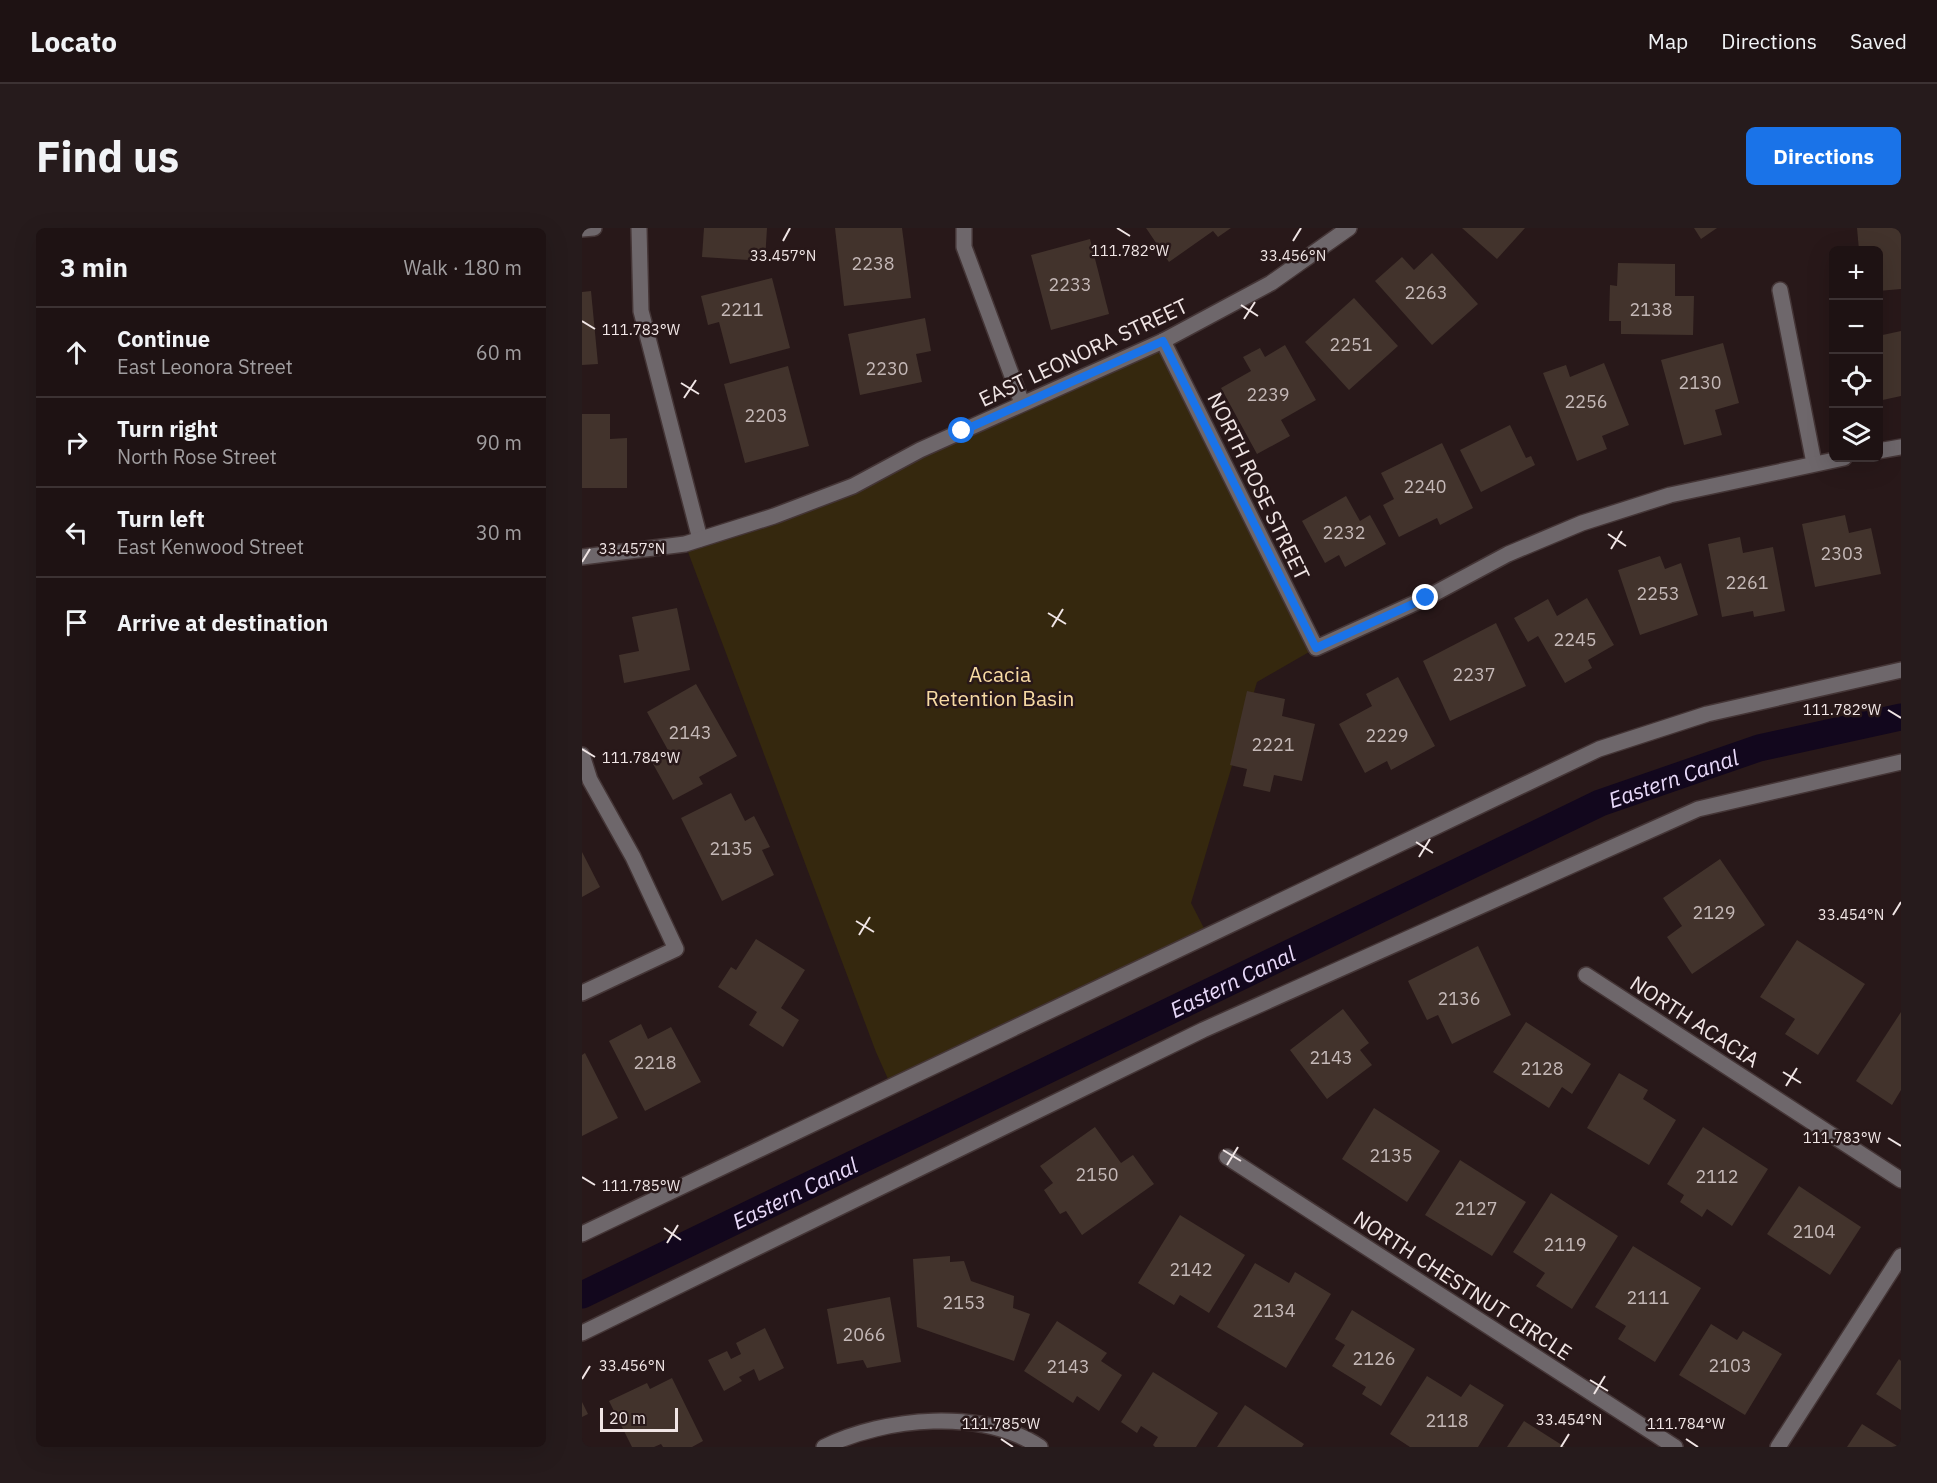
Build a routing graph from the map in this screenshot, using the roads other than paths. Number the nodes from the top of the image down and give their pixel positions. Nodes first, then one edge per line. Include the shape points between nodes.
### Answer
1 (594, 228) edge
2 (639, 228) edge
3 (963, 228) edge
4 (1350, 228) edge
5 (582, 229) edge
6 (1780, 291) dead end
7 (1163, 341) junction
8 (1022, 403) junction
9 (1901, 447) edge
10 (1883, 450) edge
11 (1829, 460) edge
12 (1814, 463) junction
13 (700, 539) junction
14 (582, 557) edge
15 (1901, 670) edge
16 (582, 755) edge
17 (1901, 762) edge
18 (1586, 975) dead end
19 (582, 993) edge
20 (1227, 1157) dead end
21 (1901, 1180) edge
22 (582, 1234) edge
23 (1901, 1256) edge
24 (582, 1333) edge
25 (824, 1447) edge
26 (1040, 1447) edge
27 (1675, 1447) edge
28 (1778, 1447) edge

1 - 5 street
2 - 13 street via 641,311
3 - 8 street via 964,247
4 - 7 street, EAST LEONORA STREET via 1271,283
6 - 12 street
7 - 8 street, EAST LEONORA STREET
7 - 12 street, NORTH ROSE STREET via 1316,648 1426,598 1508,554 1582,523 1670,495
8 - 13 street, EAST LEONORA STREET via 853,486
9 - 10 street
11 - 12 street
13 - 14 street, EAST LEONORA STREET
15 - 22 street via 1707,714 1599,749
16 - 19 street via 590,780 676,949
17 - 24 street via 1698,809 1203,1030
18 - 21 street, NORTH ACACIA
20 - 27 street, NORTH CHESTNUT CIRCLE
23 - 28 street
25 - 26 street via 901,1424 967,1421 1023,1436

